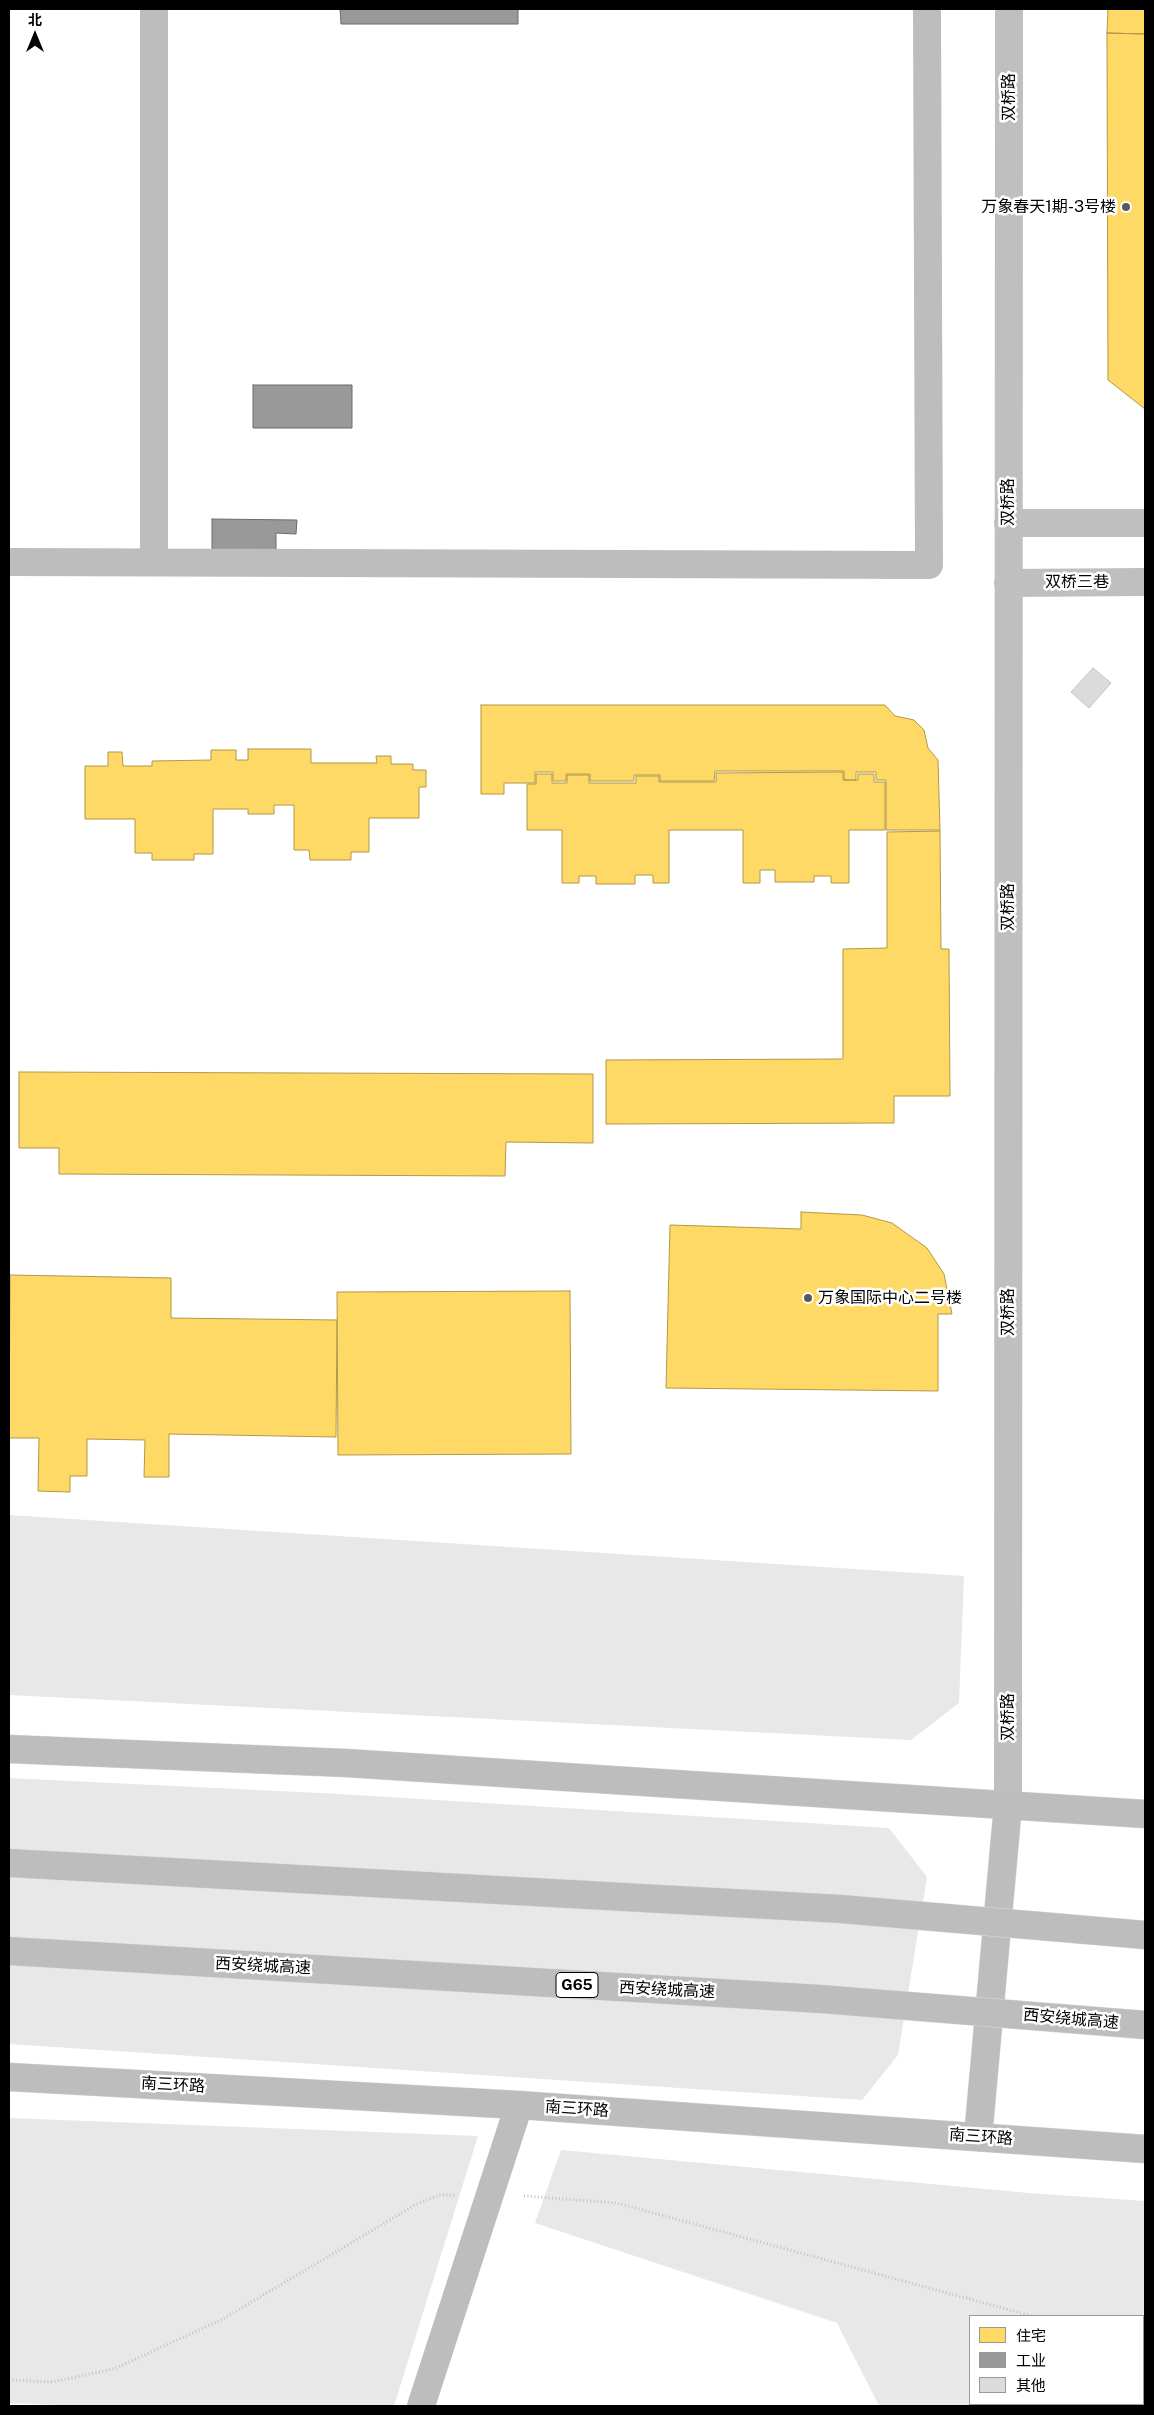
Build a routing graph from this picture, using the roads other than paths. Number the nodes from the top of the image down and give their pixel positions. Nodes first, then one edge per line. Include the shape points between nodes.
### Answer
1 (154, 9) edge
2 (927, 9) edge
3 (1009, 9) edge
4 (1008, 524) junction
5 (1145, 524) edge
6 (9, 562) edge
7 (154, 562) junction
8 (1145, 582) edge
9 (1008, 583) junction
10 (9, 1749) edge
11 (1008, 1805) junction
12 (1145, 1814) edge
13 (9, 1863) edge
14 (1145, 1935) edge
15 (9, 1950) edge
16 (1145, 2025) edge
17 (9, 2078) edge
18 (519, 2105) junction
19 (978, 2137) junction
20 (1145, 2149) edge
21 (421, 2406) edge

1 - 7 main road
2 - 7 main road via 929,565
3 - 4 street, 双桥路
4 - 5 street
4 - 9 street, 双桥路
6 - 7 main road
8 - 9 street, 双桥三巷
9 - 11 street, 双桥路
10 - 11 main road via 346,1763
11 - 12 main road
11 - 19 main road
13 - 14 main road, bridge via 841,1909
15 - 16 main road, 西安绕城高速 / G65, bridge via 822,2000
17 - 18 main road, 南三环路
18 - 19 main road, 南三环路
18 - 21 main road
19 - 20 main road, 南三环路

